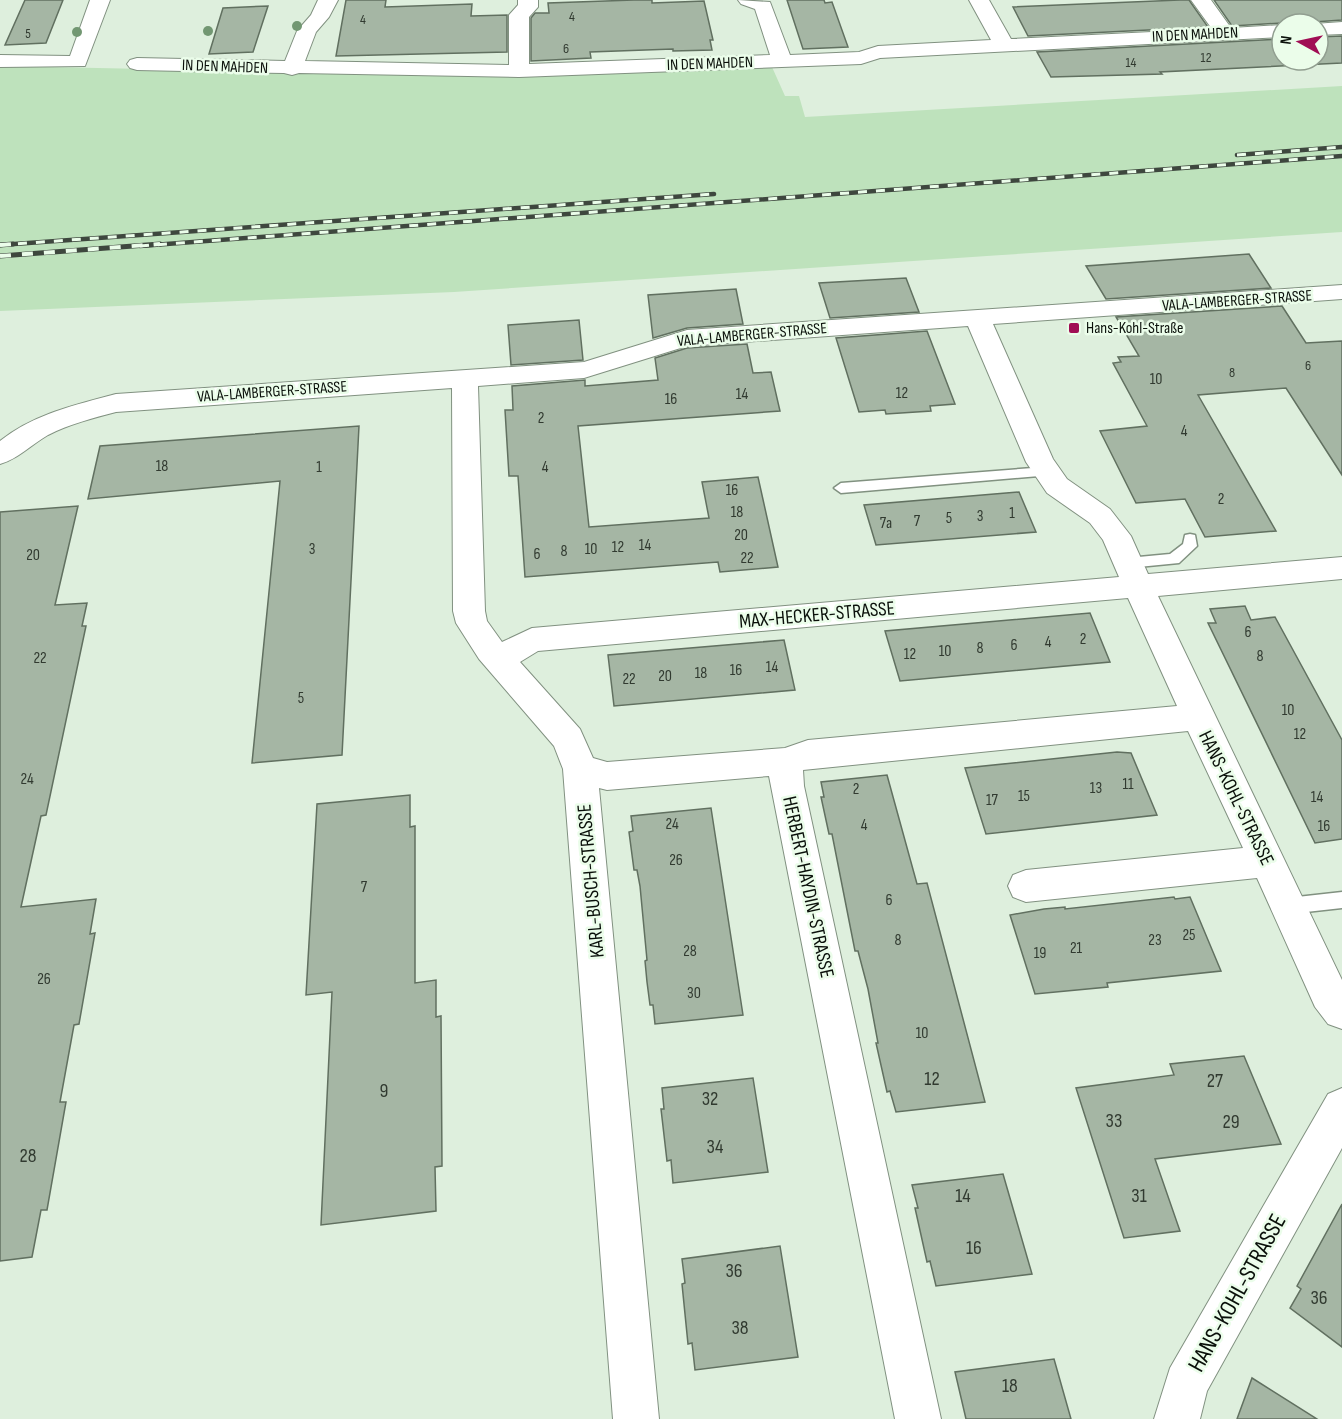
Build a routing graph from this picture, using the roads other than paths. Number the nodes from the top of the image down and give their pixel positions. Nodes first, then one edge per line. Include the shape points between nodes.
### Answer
1 (100, 0) edge
2 (328, 0) edge
3 (528, 0) edge
4 (748, 0) edge
5 (980, 0) edge
6 (1201, 0) edge
7 (1270, 31) edge
8 (1225, 33) junction
9 (1005, 47) junction
10 (0, 61) edge
11 (782, 61) junction
12 (137, 64) dead end
13 (292, 69) junction
14 (519, 71) junction
15 (1342, 292) edge
16 (978, 319) junction
17 (465, 378) junction
18 (0, 455) edge
19 (1046, 472) junction
20 (841, 488) dead end
21 (1190, 539) dead end
22 (1342, 568) edge
23 (1133, 575) junction
24 (500, 658) junction
25 (1197, 717) junction
26 (785, 762) junction
27 (580, 769) junction
28 (1268, 861) junction
29 (1026, 886) dead end
30 (1342, 900) edge
31 (1288, 906) junction
32 (1342, 1011) edge
33 (1342, 1108) edge
34 (636, 1419) edge
35 (918, 1419) edge
36 (1177, 1419) edge

1 - 10 street via 78,62
2 - 13 street via 307,31
3 - 14 street via 528,7 519,15
4 - 11 street via 763,6
5 - 9 street
6 - 8 street
7 - 8 street, IN DEN MAHDEN
8 - 9 street, IN DEN MAHDEN
9 - 11 street, IN DEN MAHDEN
11 - 14 street, IN DEN MAHDEN
12 - 13 street, IN DEN MAHDEN
13 - 14 street, IN DEN MAHDEN
15 - 16 street, VALA-LAMBERGER-STRASSE
16 - 17 street, VALA-LAMBERGER-STRASSE via 687,338 584,370
16 - 19 street, HANS-KOHL-STRASSE
17 - 18 street, VALA-LAMBERGER-STRASSE via 116,403 58,418
17 - 24 street, KARL-BUSCH-STRASSE via 469,611 472,623
19 - 20 lane
19 - 23 street, HANS-KOHL-STRASSE via 1057,486 1100,516 1116,536
21 - 23 lane via 1190,546 1174,560
22 - 23 street, MAX-HECKER-STRASSE
23 - 24 street, MAX-HECKER-STRASSE via 532,640
23 - 25 street, HANS-KOHL-STRASSE
24 - 27 street, KARL-BUSCH-STRASSE via 568,739
25 - 26 street via 808,754
25 - 28 street, HANS-KOHL-STRASSE
26 - 27 street via 607,776
26 - 35 street, HERBERT-HAYDIN-STRASSE
27 - 34 street, KARL-BUSCH-STRASSE
28 - 29 street
28 - 31 street, HANS-KOHL-STRASSE
30 - 31 lane
31 - 32 street, HANS-KOHL-STRASSE via 1329,994
33 - 36 street, HANS-KOHL-STRASSE via 1186,1384

